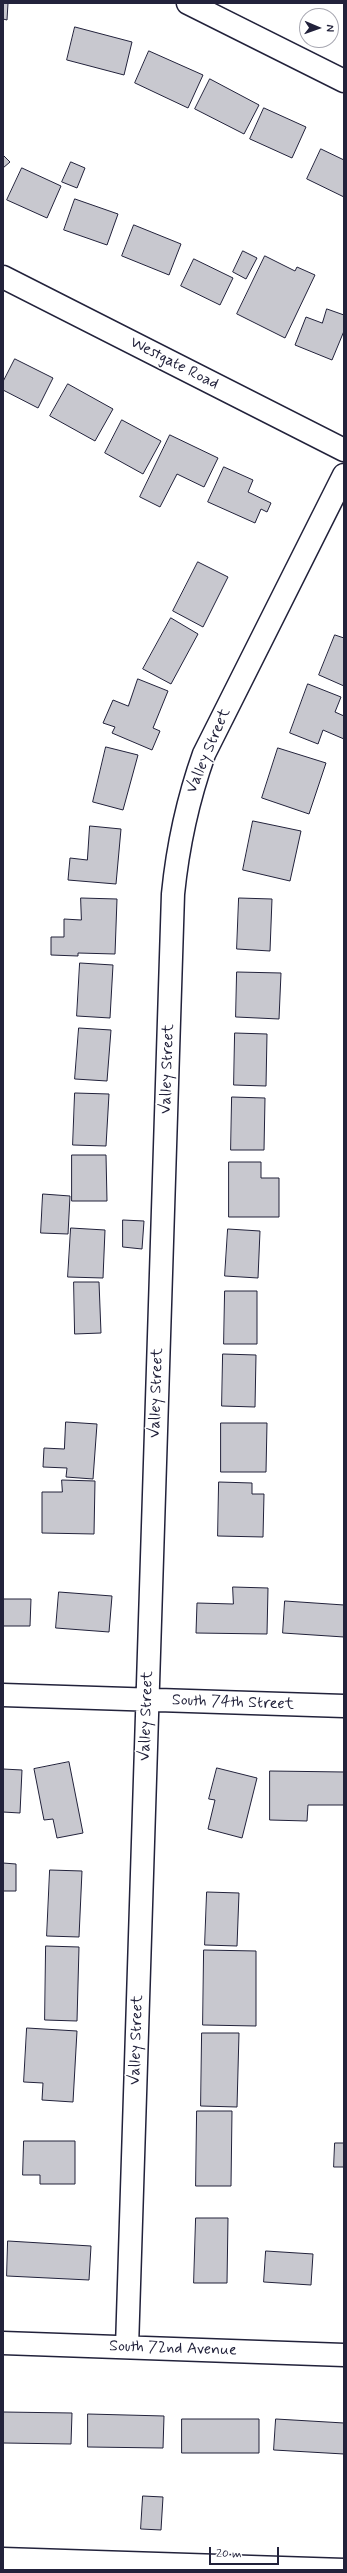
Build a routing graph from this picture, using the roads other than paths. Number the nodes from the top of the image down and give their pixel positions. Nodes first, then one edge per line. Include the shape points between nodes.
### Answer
1 (188, 3) edge
2 (344, 81) edge
3 (3, 277) edge
4 (344, 450) edge
5 (344, 475) edge
6 (3, 1695) edge
7 (148, 1700) junction
8 (344, 1706) edge
9 (3, 2343) edge
10 (127, 2347) junction
11 (344, 2355) edge
12 (3, 2560) edge
13 (344, 2570) edge

1 - 2 street
3 - 4 street, Westgate Road
5 - 7 street, Valley Street via 204,754 189,796 179,840 173,902
6 - 7 street, South 74th Street
7 - 8 street, South 74th Street
7 - 10 street, Valley Street
9 - 10 street, South 72nd Avenue
10 - 11 street, South 72nd Avenue
12 - 13 street

